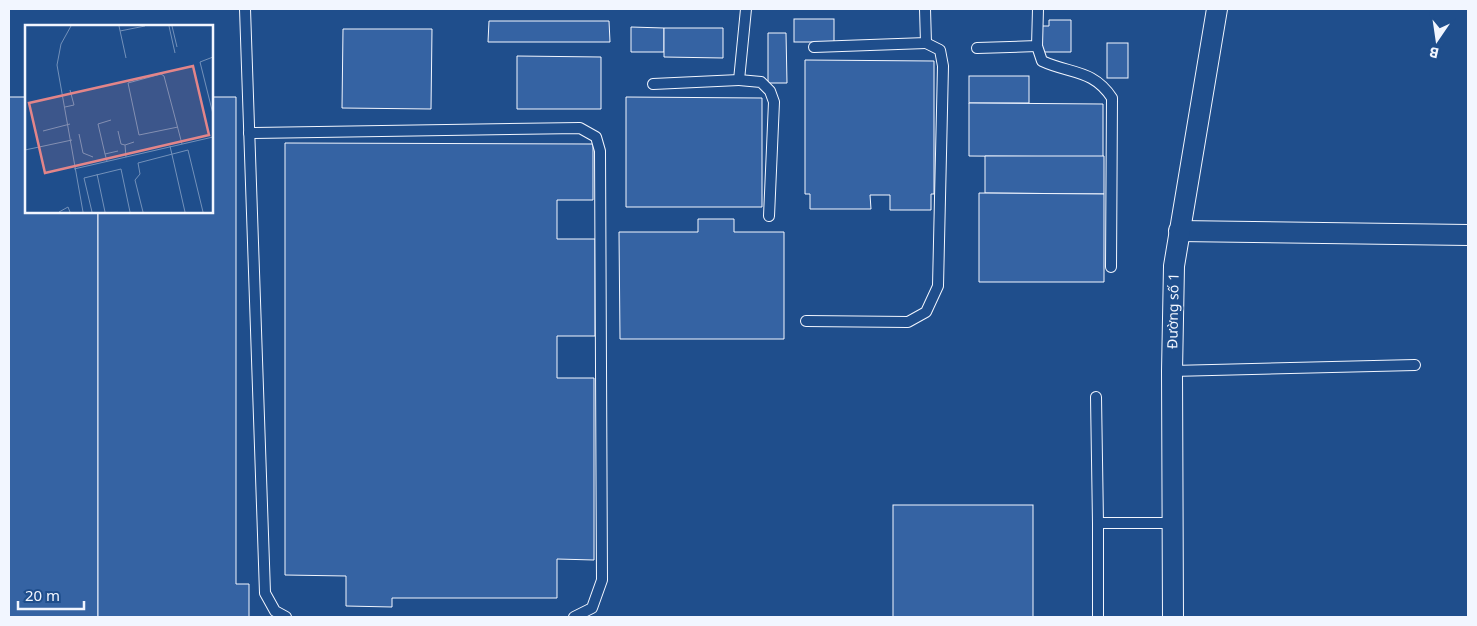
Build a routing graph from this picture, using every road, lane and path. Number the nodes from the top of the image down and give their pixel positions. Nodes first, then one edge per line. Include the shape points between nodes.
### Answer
1 (245, 9) edge
2 (746, 9) edge
3 (925, 9) edge
4 (1038, 9) edge
5 (1217, 9) edge
6 (926, 43) junction
7 (1037, 46) junction
8 (814, 48) dead end
9 (977, 48) dead end
10 (739, 80) junction
11 (652, 84) dead end
12 (249, 133) junction
13 (769, 216) dead end
14 (1179, 231) junction
15 (1468, 235) edge
16 (1111, 267) dead end
17 (806, 321) dead end
18 (1414, 365) dead end
19 (1172, 371) junction
20 (1096, 397) dead end
21 (1098, 523) junction
22 (1174, 523) junction
23 (286, 617) edge
24 (574, 617) edge
25 (1098, 617) edge
26 (1173, 617) edge

1 - 12 lane
2 - 10 lane
3 - 6 lane
4 - 7 lane
5 - 14 street, Đường số 1
6 - 8 lane
6 - 17 lane via 940,50 942,66 938,286 926,312 908,322
7 - 9 lane
7 - 16 lane via 1042,61 1088,74 1105,86 1112,98
10 - 11 lane
10 - 13 lane via 761,82 770,91 774,102
12 - 23 lane via 265,593 275,610
12 - 24 lane via 580,128 596,137 600,151 602,580 592,608
14 - 15 street
14 - 19 street, Đường số 1 via 1174,266
18 - 19 lane
19 - 22 street, Đường số 1
20 - 21 lane
21 - 22 lane
21 - 25 lane
22 - 26 street, Đường số 1

